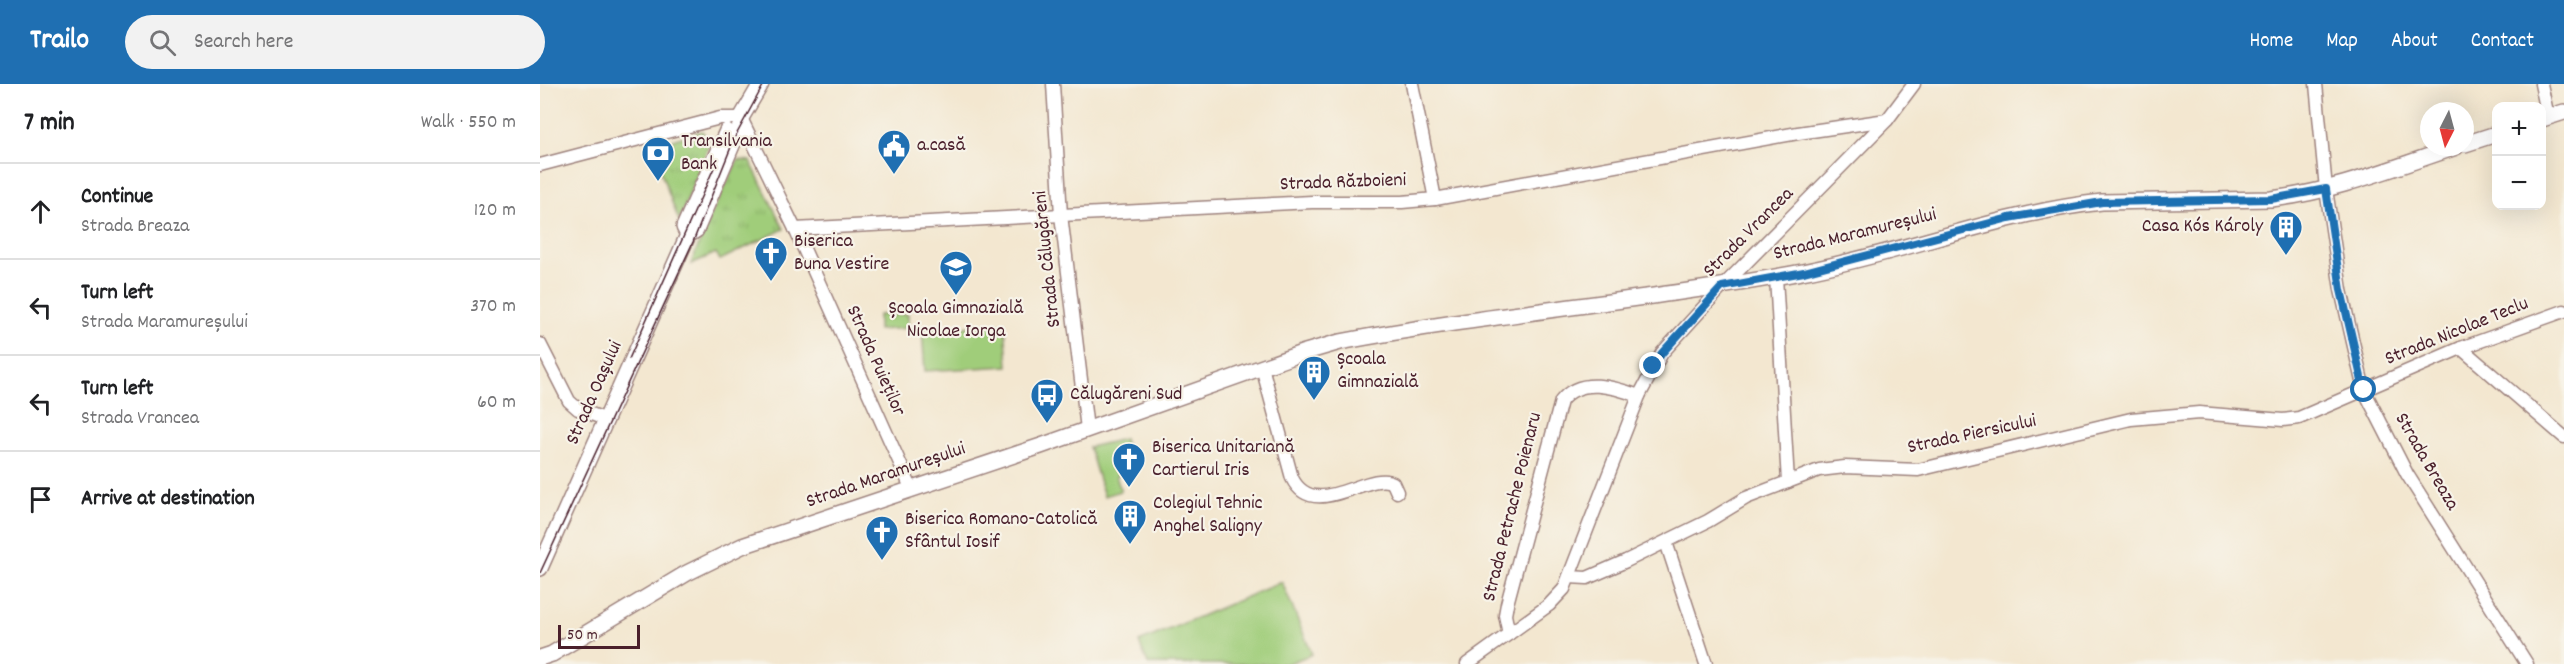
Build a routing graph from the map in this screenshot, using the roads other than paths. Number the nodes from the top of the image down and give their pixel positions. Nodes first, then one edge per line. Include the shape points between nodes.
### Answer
1 (761, 84) edge
2 (1053, 84) edge
3 (1413, 84) edge
4 (1914, 84) edge
5 (2316, 84) edge
6 (2541, 84) edge
7 (2543, 102) edge
8 (2564, 112) edge
9 (741, 118) junction
10 (2546, 118) edge
11 (1887, 120) junction
12 (2492, 135) edge
13 (2474, 141) edge
14 (2428, 156) edge
15 (540, 165) edge
16 (2326, 189) junction
17 (1436, 199) junction
18 (1061, 215) junction
19 (795, 229) junction
20 (1776, 277) junction
21 (1739, 278) junction
22 (1722, 287) junction
23 (1706, 289) junction
24 (2564, 311) edge
25 (540, 344) edge
26 (2461, 348) junction
27 (1262, 367) junction
28 (2364, 390) junction
29 (1638, 396) junction
30 (607, 420) junction
31 (1087, 429) junction
32 (2564, 437) edge
33 (1788, 482) junction
34 (912, 490) junction
35 (1397, 492) dead end
36 (1666, 542) junction
37 (540, 568) edge
38 (1569, 577) junction
39 (1509, 634) junction
40 (546, 659) edge
41 (1467, 664) edge
42 (1707, 664) edge
43 (2527, 664) edge

1 - 9 main road, Strada Oașului
2 - 18 street, Strada Călugăreni
3 - 17 street
4 - 11 street, Strada Vrancea
5 - 16 street, Strada Breaza
6 - 7 street
8 - 10 main road
9 - 15 street via 720,118
9 - 19 street, Strada Puieților
9 - 30 main road, Strada Oașului via 731,121 684,227 687,235
11 - 17 street, Strada Războieni
11 - 21 street, Strada Vrancea
12 - 13 main road
14 - 16 main road, Strada Maramureșului
16 - 20 main road, Strada Maramureșului via 2271,199 2077,205 2009,218
16 - 28 street, Strada Breaza via 2341,290
17 - 18 street, Strada Războieni
18 - 19 street, Strada Războieni
18 - 31 street, Strada Călugăreni
19 - 34 street, Strada Puieților
20 - 21 main road, Strada Maramureșului
20 - 33 street
21 - 22 main road, Strada Maramureșului
21 - 23 street, Strada Vrancea
22 - 23 main road, Strada Maramureșului
22 - 29 street, Strada Vrancea via 1662,353
23 - 27 main road, Strada Maramureșului via 1379,335 1340,342
24 - 26 street, Strada Nicolae Teclu
25 - 30 street via 569,401 578,409
26 - 28 street, Strada Nicolae Teclu
26 - 32 street
27 - 31 main road, Strada Maramureșului
27 - 35 street via 1292,478 1300,490 1315,495 1336,494 1384,480 1393,483
28 - 33 street, Strada Piersicului via 2299,418 2199,413 2132,419 1945,465 1906,471 1835,468
28 - 43 street, Strada Breaza via 2407,474
29 - 38 street, Strada Vrancea
29 - 39 street, Strada Petrache Poienaru via 1596,386 1571,392 1561,401 1507,604
30 - 37 main road, Strada Oașului
31 - 34 main road, Strada Maramureșului
33 - 36 street, Strada Piersicului via 1746,498
34 - 40 main road, Strada Maramureșului via 722,555
36 - 38 street, Strada Piersicului via 1587,578
36 - 42 street
38 - 39 street, Strada Vrancea via 1557,598
39 - 41 street, Strada Vrancea

